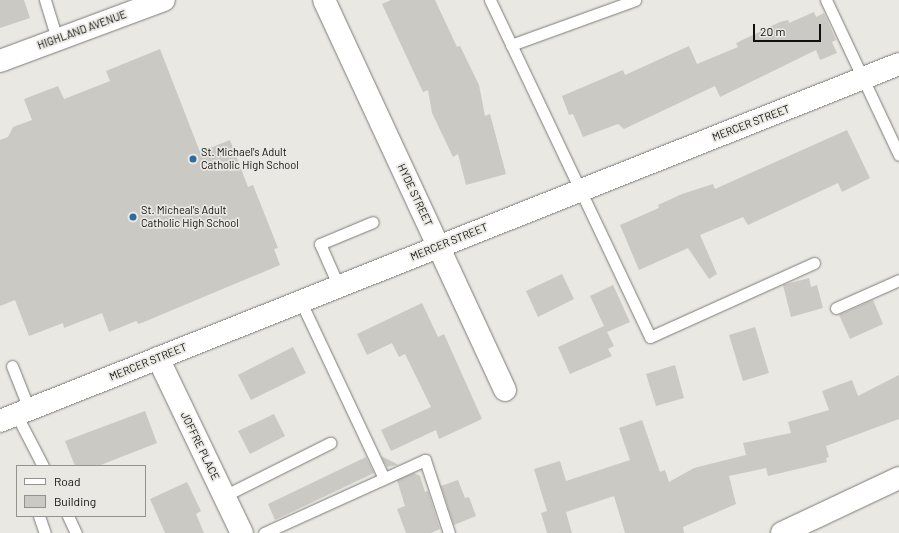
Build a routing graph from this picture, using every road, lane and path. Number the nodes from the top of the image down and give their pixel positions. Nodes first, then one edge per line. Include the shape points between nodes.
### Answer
1 (45, 0) edge
2 (164, 0) edge
3 (324, 0) edge
4 (490, 0) edge
5 (635, 0) edge
6 (826, 0) edge
7 (57, 39) junction
8 (511, 46) junction
9 (0, 61) edge
10 (899, 64) edge
11 (864, 79) junction
12 (899, 155) edge
13 (580, 190) junction
14 (373, 222) dead end
15 (439, 246) junction
16 (814, 263) dead end
17 (899, 280) edge
18 (338, 287) junction
19 (301, 302) junction
20 (836, 308) dead end
21 (158, 358) junction
22 (12, 366) dead end
23 (505, 390) dead end
24 (15, 415) edge
25 (330, 443) dead end
26 (42, 465) edge
27 (384, 478) junction
28 (899, 478) edge
29 (224, 496) junction
30 (39, 517) edge
31 (68, 517) edge
32 (45, 533) edge
33 (76, 533) edge
34 (242, 533) edge
35 (264, 533) edge
36 (448, 533) edge
37 (782, 533) edge

1 - 7 lane
2 - 7 street, HIGHLAND AVENUE
3 - 15 street, HYDE STREET
4 - 8 lane
5 - 8 lane
6 - 11 lane
7 - 9 street, HIGHLAND AVENUE
8 - 13 lane
10 - 11 street, MERCER STREET
11 - 12 lane
11 - 13 street, MERCER STREET
13 - 15 street, MERCER STREET
13 - 16 lane via 650,337
14 - 18 lane via 320,244
15 - 18 street, MERCER STREET
15 - 23 street, HYDE STREET
17 - 20 lane
18 - 19 street, MERCER STREET
19 - 21 street, MERCER STREET
19 - 27 lane
21 - 24 street, MERCER STREET
21 - 29 street, JOFFRE PLACE
22 - 24 lane
24 - 26 lane
25 - 29 lane
27 - 35 lane
27 - 36 lane via 425,460
28 - 37 street
29 - 34 street, JOFFRE PLACE
30 - 32 lane
31 - 33 lane

